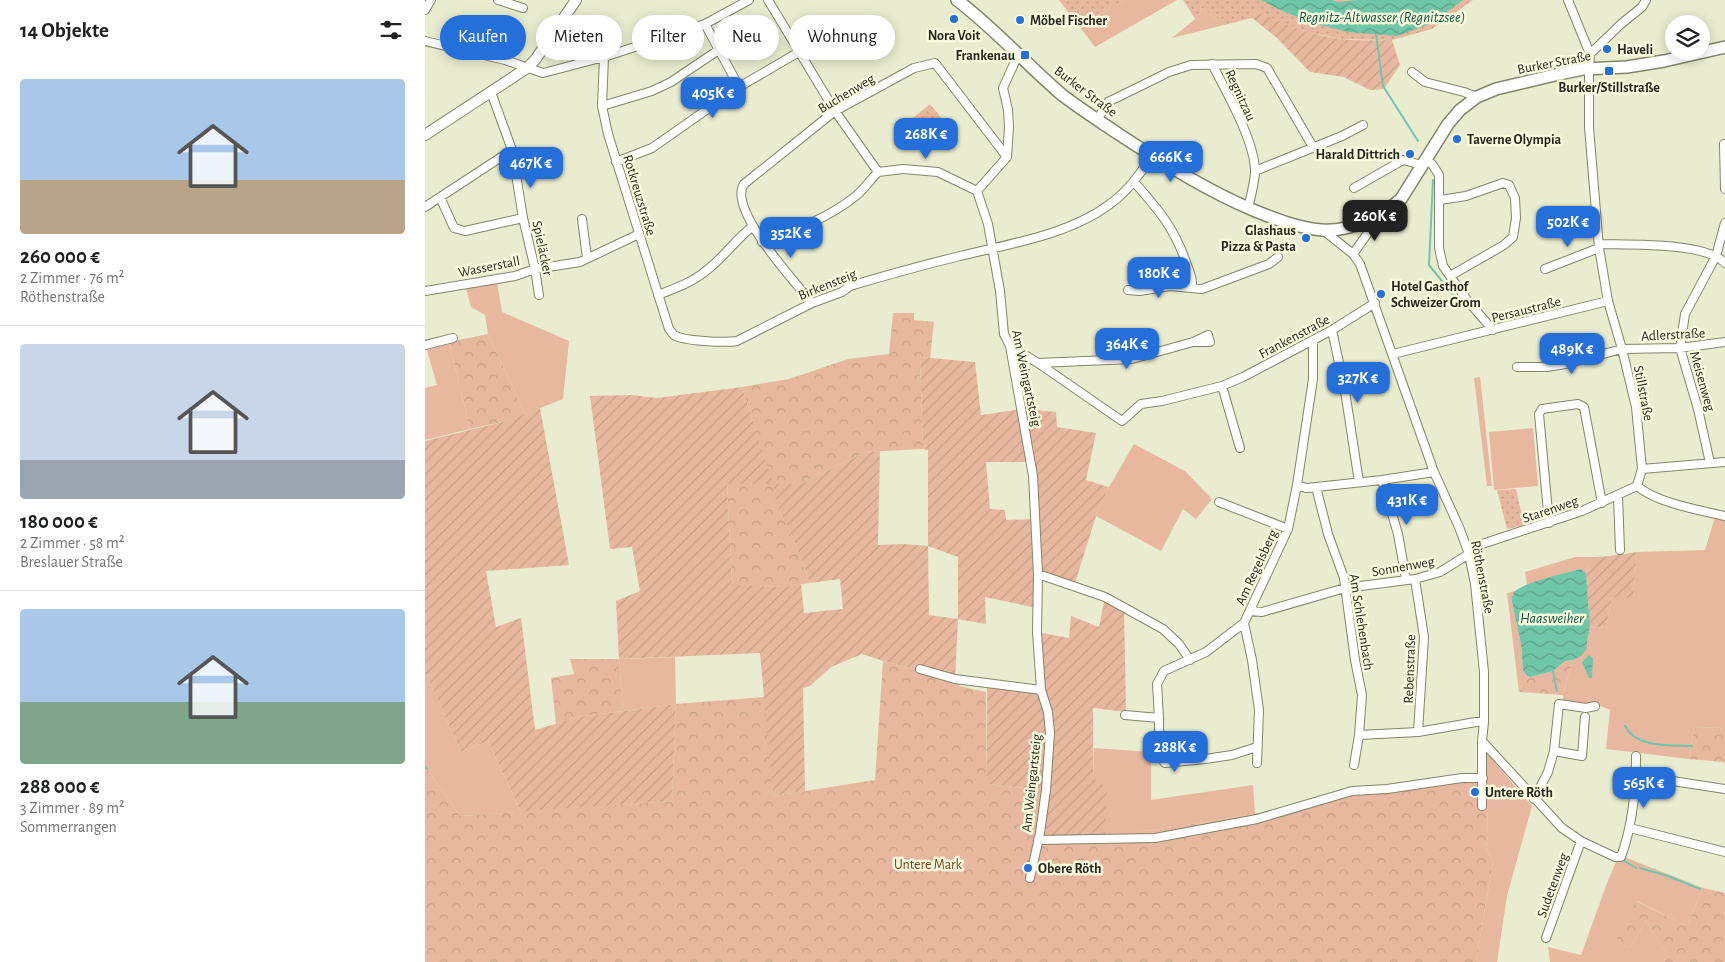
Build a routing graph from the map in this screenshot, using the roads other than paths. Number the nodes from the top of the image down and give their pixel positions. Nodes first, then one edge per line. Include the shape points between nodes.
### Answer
1 (431, 0) edge
2 (498, 0) edge
3 (576, 0) edge
4 (749, 0) edge
5 (768, 0) edge
6 (957, 0) edge
7 (1568, 0) edge
8 (1646, 0) edge
9 (523, 8) dead end
10 (425, 10) edge
11 (705, 24) junction
12 (789, 35) edge
13 (714, 39) edge
14 (425, 41) edge
15 (1725, 47) edge
16 (622, 51) edge
17 (714, 53) edge
18 (1590, 54) junction
19 (1018, 55) junction
20 (789, 58) edge
21 (593, 60) edge
22 (604, 60) edge
23 (726, 60) edge
24 (804, 60) edge
25 (1212, 64) junction
26 (527, 68) junction
27 (1589, 69) junction
28 (1413, 72) dead end
29 (739, 87) junction
30 (491, 92) junction
31 (1477, 97) junction
32 (601, 106) junction
33 (835, 111) junction
34 (1097, 120) junction
35 (1363, 125) dead end
36 (425, 135) edge
37 (1725, 144) edge
38 (1313, 147) junction
39 (512, 150) junction
40 (1152, 156) junction
41 (1007, 158) junction
42 (616, 162) junction
43 (1423, 162) junction
44 (1255, 171) junction
45 (878, 172) junction
46 (1134, 182) junction
47 (1354, 188) dead end
48 (1725, 189) edge
49 (977, 190) junction
50 (440, 197) junction
51 (1440, 200) junction
52 (425, 207) edge
53 (1248, 208) junction
54 (523, 218) junction
55 (1375, 218) junction
56 (582, 219) dead end
57 (1725, 223) edge
58 (753, 226) junction
59 (1323, 230) junction
60 (639, 234) junction
61 (762, 242) junction
62 (1599, 246) junction
63 (993, 248) junction
64 (1353, 254) junction
65 (1716, 256) junction
66 (1278, 257) dead end
67 (587, 258) junction
68 (1725, 263) edge
69 (535, 269) junction
70 (1545, 269) dead end
71 (1449, 276) junction
72 (1192, 287) junction
73 (1128, 290) dead end
74 (425, 291) edge
75 (658, 294) junction
76 (539, 295) dead end
77 (1607, 301) junction
78 (812, 303) junction
79 (1375, 303) junction
80 (1332, 330) junction
81 (1493, 330) junction
82 (675, 336) joint
83 (453, 338) dead end
84 (1313, 340) junction
85 (1193, 342) dead end
86 (1725, 342) edge
87 (425, 345) edge
88 (1010, 346) junction
89 (1680, 348) junction
90 (1622, 349) junction
91 (1393, 354) junction
92 (1038, 363) junction
93 (1517, 367) dead end
94 (1222, 386) junction
95 (1240, 448) dead end
96 (1725, 462) edge
97 (1710, 463) junction
98 (1642, 469) junction
99 (1434, 472) junction
100 (1382, 480) junction
101 (1359, 482) junction
102 (1297, 485) junction
103 (1637, 486) junction
104 (1316, 487) junction
105 (1618, 496) junction
106 (1219, 502) dead end
107 (1602, 503) junction
108 (1725, 516) edge
109 (1549, 523) junction
110 (1288, 529) junction
111 (1620, 550) dead end
112 (1468, 551) junction
113 (1038, 574) junction
114 (1411, 579) junction
115 (1345, 588) junction
116 (1250, 611) junction
117 (1244, 623) junction
118 (1190, 660) junction
119 (919, 668) dead end
120 (1041, 690) junction
121 (1595, 706) dead end
122 (1125, 715) dead end
123 (1585, 716) dead end
124 (1159, 718) junction
125 (1484, 722) junction
126 (1419, 732) junction
127 (1359, 735) junction
128 (1482, 741) junction
129 (1257, 747) junction
130 (1554, 751) junction
131 (1637, 756) dead end
132 (1257, 763) dead end
133 (1354, 765) dead end
134 (1483, 778) junction
135 (1636, 780) junction
136 (1725, 789) edge
137 (1534, 799) junction
138 (1482, 806) dead end
139 (1630, 828) junction
140 (1038, 840) junction
141 (1581, 841) junction
142 (1725, 852) edge
143 (1030, 878) dead end
144 (1546, 938) dead end

1 - 10 street
2 - 9 street
3 - 26 street
4 - 11 street
5 - 12 street
6 - 19 main road, Burker Straße
7 - 18 street
8 - 18 street
11 - 13 street
11 - 16 street
14 - 26 street
15 - 27 main road, Burker Straße via 1627,67
17 - 32 street via 652,91
18 - 27 street, Stillstraße
19 - 34 main road, Burker Straße
19 - 41 street via 1003,88 1009,127
20 - 29 street
21 - 26 street via 543,73
22 - 32 street, Rotkreuzstraße
23 - 29 street
24 - 33 street
25 - 34 street, Regnitzau via 1191,65 1169,72 1108,102
25 - 38 street via 1256,64 1267,68
25 - 44 street, Regnitzau via 1249,143
26 - 30 street
27 - 31 main road, Burker Straße via 1496,89
27 - 62 street, Stillstraße via 1589,126
28 - 31 street via 1425,82
29 - 42 street via 652,148
30 - 36 street
30 - 39 street, Spieläcker
31 - 43 main road, Burker Straße via 1448,124
32 - 42 street, Rotkreuzstraße
33 - 41 street, Buchenweg via 914,68 935,63
33 - 45 street
33 - 58 street, Buchenweg via 741,188 741,199
34 - 40 main road, Burker Straße
35 - 38 street
37 - 48 street
38 - 44 street
39 - 50 street
39 - 54 street, Spieläcker
40 - 46 street, Birkensteig
40 - 53 main road, Burker Straße
41 - 49 street
42 - 60 street, Rotkreuzstraße
43 - 47 street via 1403,160
43 - 51 street via 1432,164 1439,175
43 - 55 main road, Burker Straße via 1401,199
44 - 53 street, Regnitzau
45 - 49 street via 903,169 938,172
45 - 61 street via 857,194 825,216
46 - 63 street, Birkensteig via 1092,215 1059,230
46 - 72 street via 1159,209 1180,243 1193,280
49 - 63 street, Am Weingartsteig via 989,224
50 - 52 street
50 - 54 street via 454,228 465,230
51 - 71 street via 1439,248
51 - 71 street via 1466,196 1503,183 1509,185 1515,198 1513,236
53 - 59 main road, Burker Straße via 1277,220
54 - 69 street, Spieläcker
55 - 59 main road, Burker Straße
55 - 64 street
56 - 67 street
57 - 65 street, Meisenweg
58 - 61 street
58 - 75 street via 708,270 687,284
59 - 64 street, Röthenstraße
60 - 67 street, Wasserstall
60 - 75 street, Rotkreuzstraße
61 - 78 street
62 - 65 street via 1682,248
62 - 70 street
62 - 77 street, Stillstraße
63 - 78 street, Birkensteig via 911,267 850,286
63 - 88 street, Am Weingartsteig via 1004,334
64 - 79 street, Röthenstraße
65 - 68 street
65 - 89 street, Meisenweg via 1685,314
66 - 72 street via 1269,264 1202,288
67 - 69 street, Wasserstall
69 - 74 street, Wasserstall via 515,276
69 - 76 street, Spieläcker
71 - 81 street
72 - 73 street
75 - 82 street, Rotkreuzstraße via 669,329
77 - 81 street, Persaustraße
77 - 90 street, Stillstraße
78 - 82 street, Birkensteig via 729,343
79 - 80 street, Frankenstraße
79 - 91 street, Röthenstraße
80 - 84 street, Frankenstraße
80 - 101 street
81 - 91 street, Persaustraße
83 - 87 street
84 - 94 street, Frankenstraße
84 - 102 street, Am Regelsberg via 1313,379
85 - 92 street via 1132,359
86 - 89 street, Adlerstraße
88 - 92 street, Frankenstraße
88 - 113 street, Am Weingartsteig via 1033,476
89 - 90 street, Adlerstraße
89 - 97 street, Meisenweg via 1699,409
90 - 93 street, Adlerstraße via 1565,364
90 - 98 street, Stillstraße via 1636,407
91 - 99 street, Röthenstraße
92 - 94 street, Frankenstraße via 1122,420 1141,404
94 - 95 street
96 - 97 street
97 - 98 street
98 - 103 street, Stillstraße
99 - 100 street
99 - 112 street, Röthenstraße
100 - 101 street
100 - 114 street, Rebenstraße
101 - 104 street
102 - 104 street
102 - 110 street, Am Regelsberg
103 - 105 street, Starenweg
103 - 108 street via 1660,499
104 - 115 street, Am Schlehenbach via 1328,534 1345,578
105 - 107 street, Starenweg
105 - 111 street
106 - 110 street, Am Regelsberg
107 - 109 street, Starenweg
107 - 109 street via 1584,407 1578,404 1543,409 1539,414
109 - 112 street, Starenweg
110 - 116 street, Am Regelsberg
112 - 114 street, Sonnenweg via 1440,572
112 - 125 street, Röthenstraße via 1481,637
113 - 118 street via 1105,597 1163,629
113 - 120 street, Am Weingartsteig
114 - 115 street, Sonnenweg
114 - 126 street, Rebenstraße via 1424,637
115 - 116 street, Sonnenweg via 1263,612
115 - 127 street, Am Schlehenbach via 1362,695
116 - 117 street, Am Regelsberg
117 - 118 street, Am Regelsberg
117 - 129 street via 1259,710
118 - 124 street, Am Regelsberg via 1164,671 1157,684
119 - 120 street via 955,679
120 - 140 street, Am Weingartsteig via 1048,712 1049,733 1046,790
121 - 130 street via 1559,704
122 - 124 street
123 - 130 street via 1581,756
124 - 129 street, Am Regelsberg via 1159,755 1165,763 1231,755
125 - 126 street
125 - 128 street, Röthenstraße
126 - 127 street
127 - 133 street, Am Schlehenbach
128 - 134 street, Röthenstraße
128 - 137 street, Sudetenweg
129 - 132 street
130 - 137 street
131 - 135 street
134 - 138 street, Röthenstraße
134 - 140 street via 1352,791 1257,819 1155,838
135 - 136 street via 1666,780
135 - 139 street
137 - 141 street, Sudetenweg via 1562,828
139 - 141 street, Sudetenweg via 1621,856 1615,857
139 - 142 street
140 - 143 street, Am Weingartsteig
141 - 144 street, Sudetenweg

